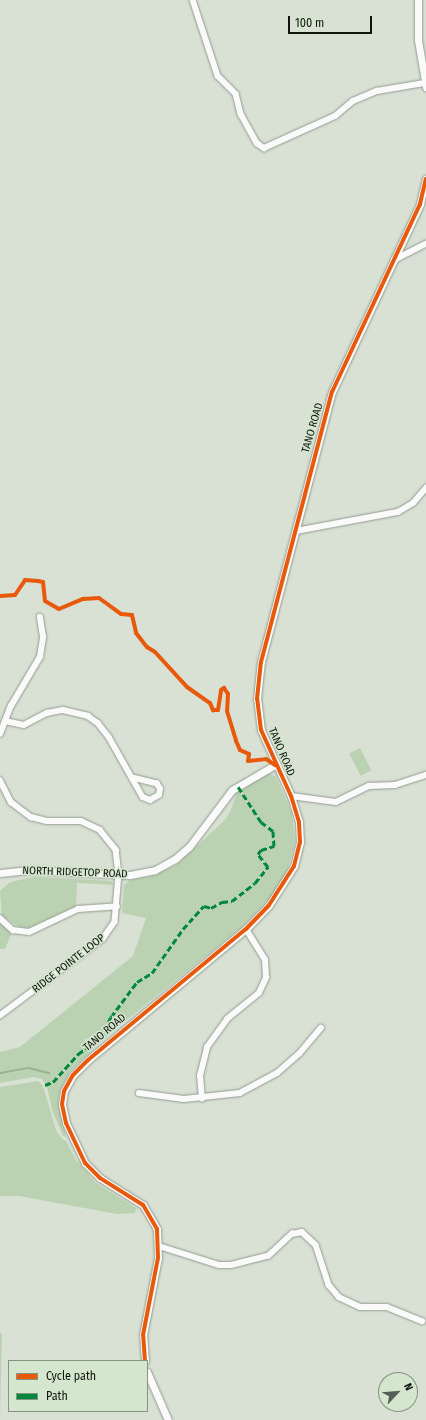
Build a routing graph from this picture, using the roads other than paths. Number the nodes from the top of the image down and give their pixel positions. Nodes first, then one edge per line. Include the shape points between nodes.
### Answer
1 (193, 0) edge
2 (418, 0) edge
3 (426, 85) edge
4 (426, 179) edge
5 (426, 244) edge
6 (394, 260) junction
7 (426, 488) edge
8 (296, 531) junction
9 (40, 617) dead end
10 (5, 721) junction
11 (0, 734) edge
12 (275, 765) junction
13 (426, 775) edge
14 (133, 778) junction
15 (0, 780) edge
16 (291, 796) junction
17 (0, 873) edge
18 (119, 874) junction
19 (117, 906) junction
20 (0, 918) edge
21 (246, 929) junction
22 (0, 1016) edge
23 (322, 1028) dead end
24 (139, 1093) dead end
25 (202, 1099) junction
26 (159, 1246) junction
27 (422, 1321) dead end
28 (145, 1360) edge
29 (148, 1374) edge
30 (168, 1420) edge

1 - 3 street via 218,76 236,94 241,114 257,143 264,148 336,116 353,101 377,91
2 - 3 street via 418,40
4 - 6 street, TANO ROAD via 420,204
5 - 6 street
6 - 8 street, TANO ROAD via 332,392
7 - 8 street via 413,503 398,512
8 - 12 street, TANO ROAD via 258,679 260,725
9 - 10 street via 43,637 40,657
10 - 11 street
10 - 14 street via 24,725 47,714 63,710 88,716 105,732
12 - 16 street, TANO ROAD
12 - 18 street, NORTH RIDGETOP ROAD via 243,782 228,794 193,842 175,859 146,872
13 - 16 street via 395,785 369,786 336,802
14 - 14 street via 145,799 152,800 159,795 160,789 157,784
15 - 18 street, RIDGE POINTE LOOP via 11,802 31,817 47,821 81,821 100,830 116,850
16 - 21 street, TANO ROAD via 300,832 296,861 284,885
17 - 18 street, NORTH RIDGETOP ROAD via 34,870
18 - 19 street, RIDGE POINTE LOOP
19 - 20 street via 78,909 29,932 13,930
19 - 22 street, RIDGE POINTE LOOP via 113,927 103,939
21 - 25 street via 265,960 266,978 259,993 227,1019 207,1047 200,1076
21 - 26 street, TANO ROAD via 88,1060 73,1075 64,1091 64,1117 81,1157 100,1178 146,1209 157,1229
23 - 25 street via 299,1054 277,1073 240,1093
24 - 25 street
26 - 27 street via 219,1265 231,1266 268,1256 292,1234 302,1232 316,1245 329,1285 339,1297 360,1307 387,1307
26 - 28 street, TANO ROAD via 144,1326
29 - 30 street

